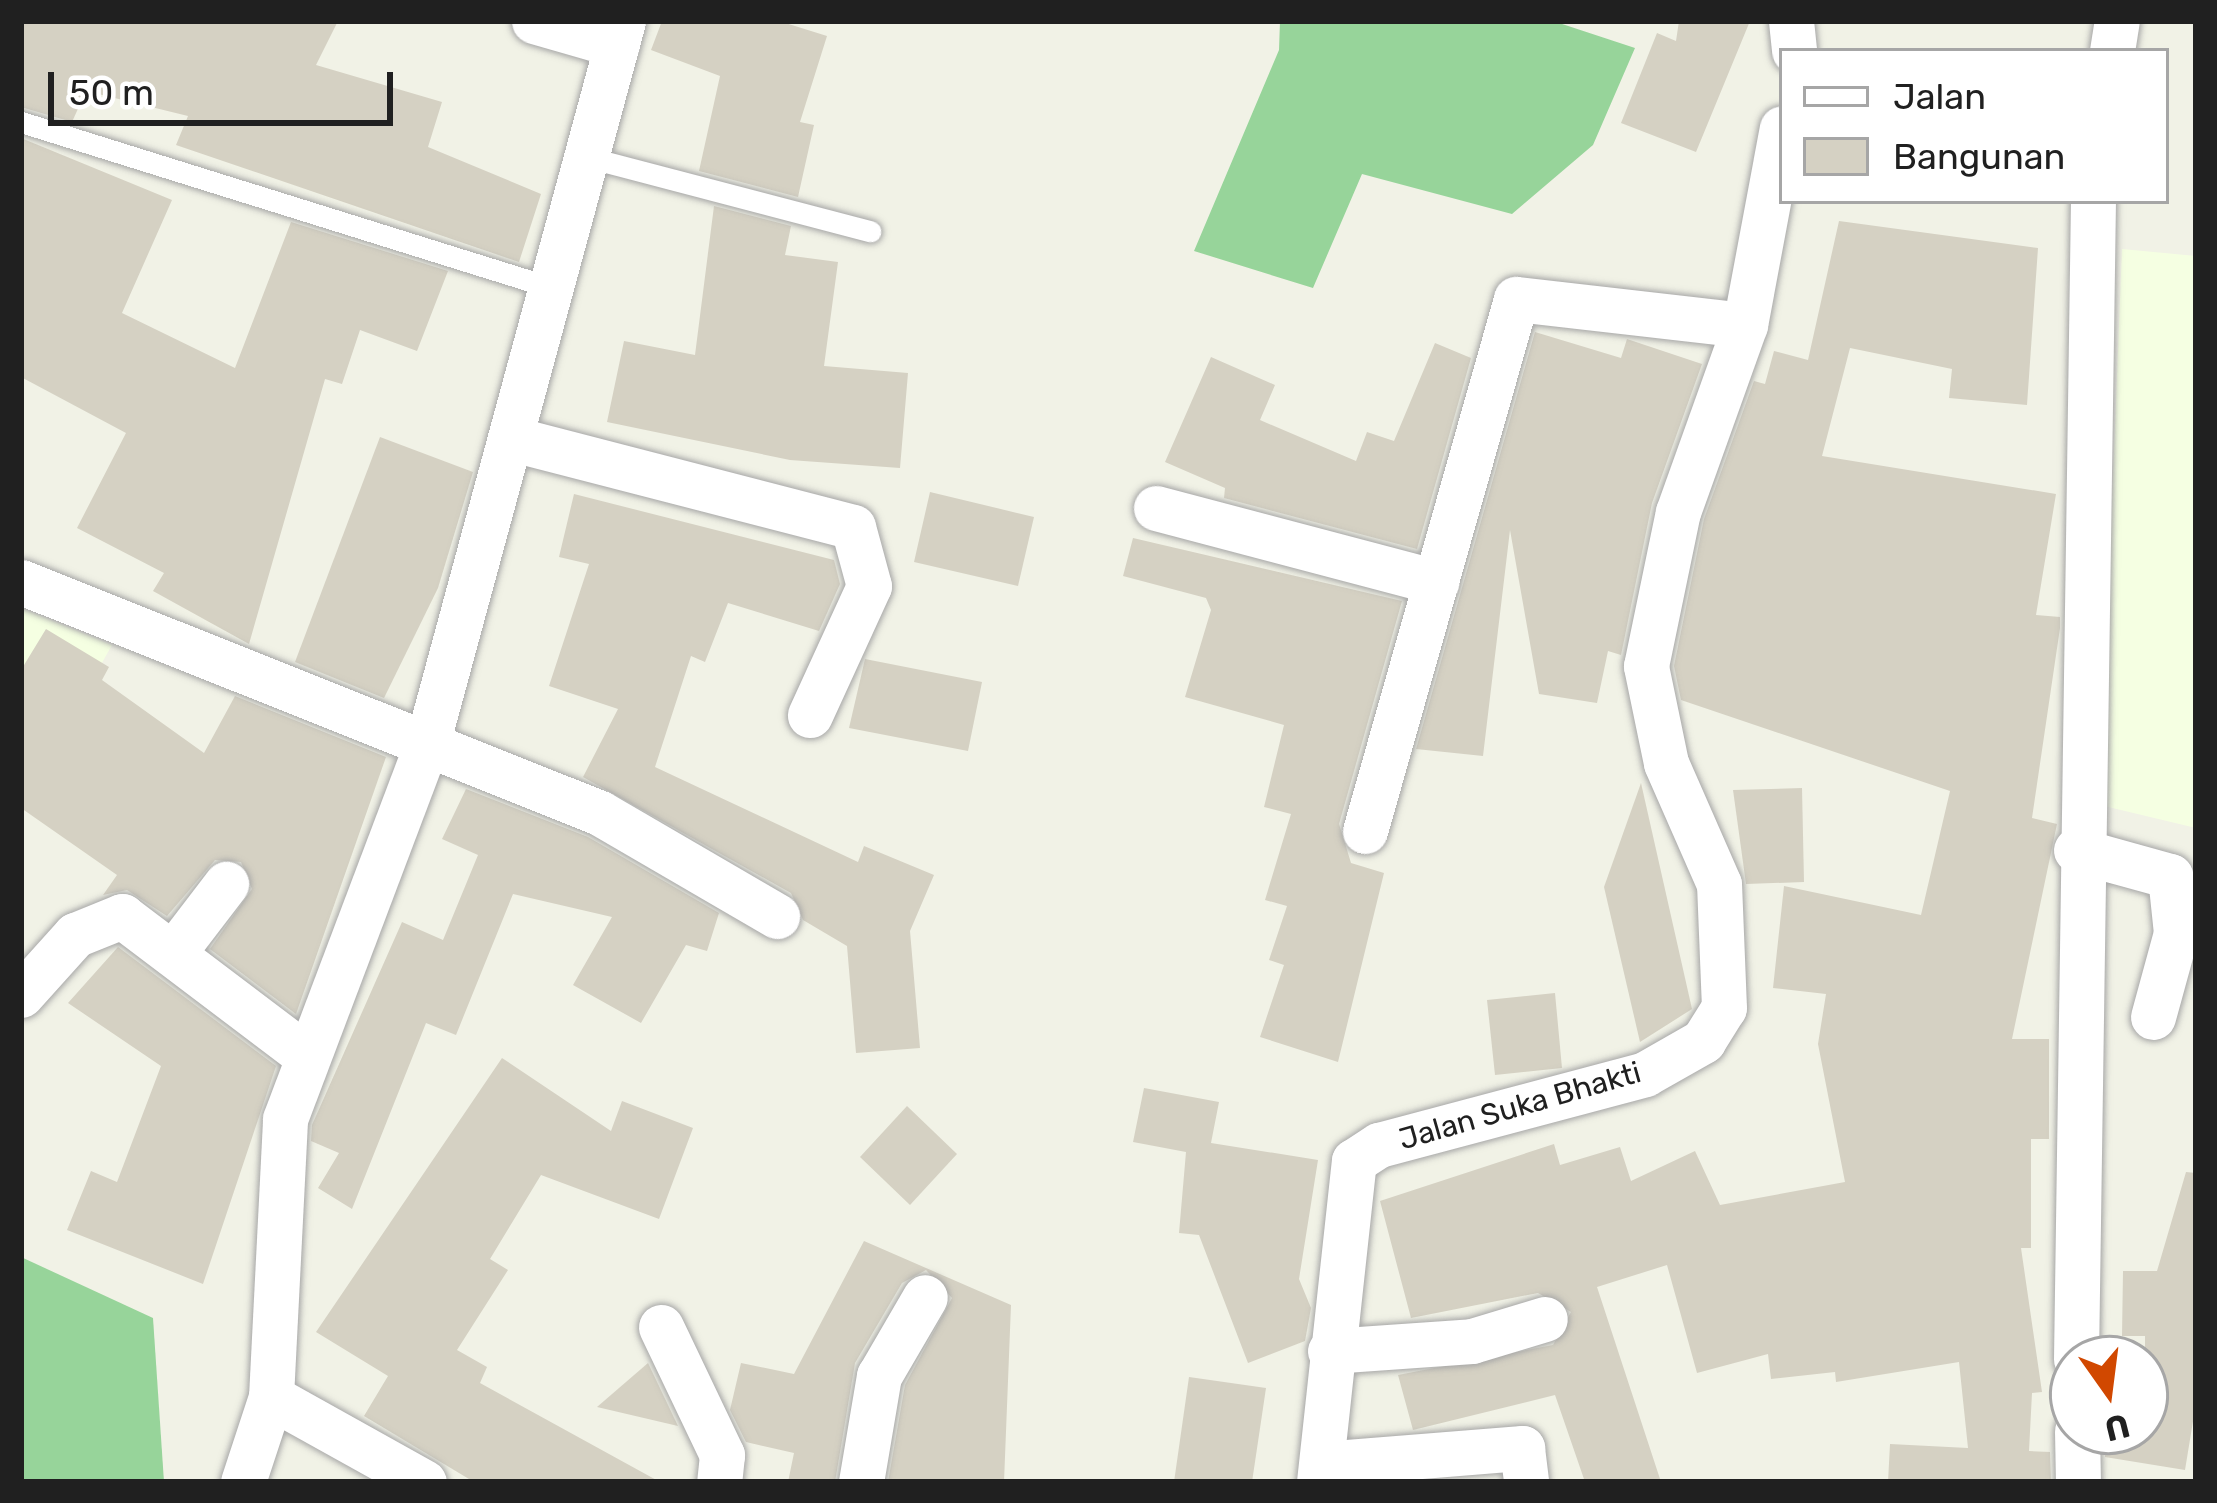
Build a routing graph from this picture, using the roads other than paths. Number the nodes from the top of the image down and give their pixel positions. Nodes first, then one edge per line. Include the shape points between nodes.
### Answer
1 (534, 21) edge
2 (620, 33) edge
3 (21, 122) edge
4 (1779, 144) edge
5 (587, 158) junction
6 (2093, 204) edge
7 (870, 230) dead end
8 (557, 289) junction
9 (1745, 325) junction
10 (518, 440) junction
11 (1156, 508) dead end
12 (1436, 581) junction
13 (21, 582) edge
14 (810, 715) dead end
15 (427, 744) junction
16 (1365, 831) dead end
17 (2076, 850) junction
18 (226, 884) dead end
19 (777, 916) dead end
20 (174, 952) junction
21 (21, 995) edge
22 (2153, 1017) dead end
23 (307, 1056) junction
24 (925, 1297) dead end
25 (1545, 1319) dead end
26 (661, 1327) dead end
27 (2076, 1335) edge
28 (1330, 1351) junction
29 (271, 1397) junction
30 (1320, 1473) edge
31 (243, 1482) edge
32 (424, 1482) edge
33 (719, 1482) edge
34 (861, 1482) edge
35 (1526, 1482) edge

1 - 2 street
2 - 5 street
3 - 8 lane
4 - 9 street, Jalan Suka Bhakti
5 - 7 lane
5 - 8 street
6 - 17 street
8 - 10 street
9 - 12 street via 1521,293
9 - 28 street, Jalan Suka Bhakti via 1678,512 1646,666 1666,763 1719,884 1724,1008 1702,1042 1645,1074 1379,1145 1354,1161
10 - 14 street via 853,527 868,586
10 - 15 street
11 - 12 street
12 - 16 street
13 - 15 street
15 - 19 street via 599,814
15 - 23 street
17 - 22 street via 2170,876 2176,933
17 - 27 street
18 - 20 street
20 - 21 street via 122,916 98,918
20 - 23 street
23 - 29 street via 285,1119
24 - 34 street via 879,1376
25 - 28 street via 1472,1341
26 - 33 street via 722,1455
28 - 30 street, Jalan Suka Bhakti
29 - 31 street
29 - 32 street
30 - 35 street via 1522,1448

